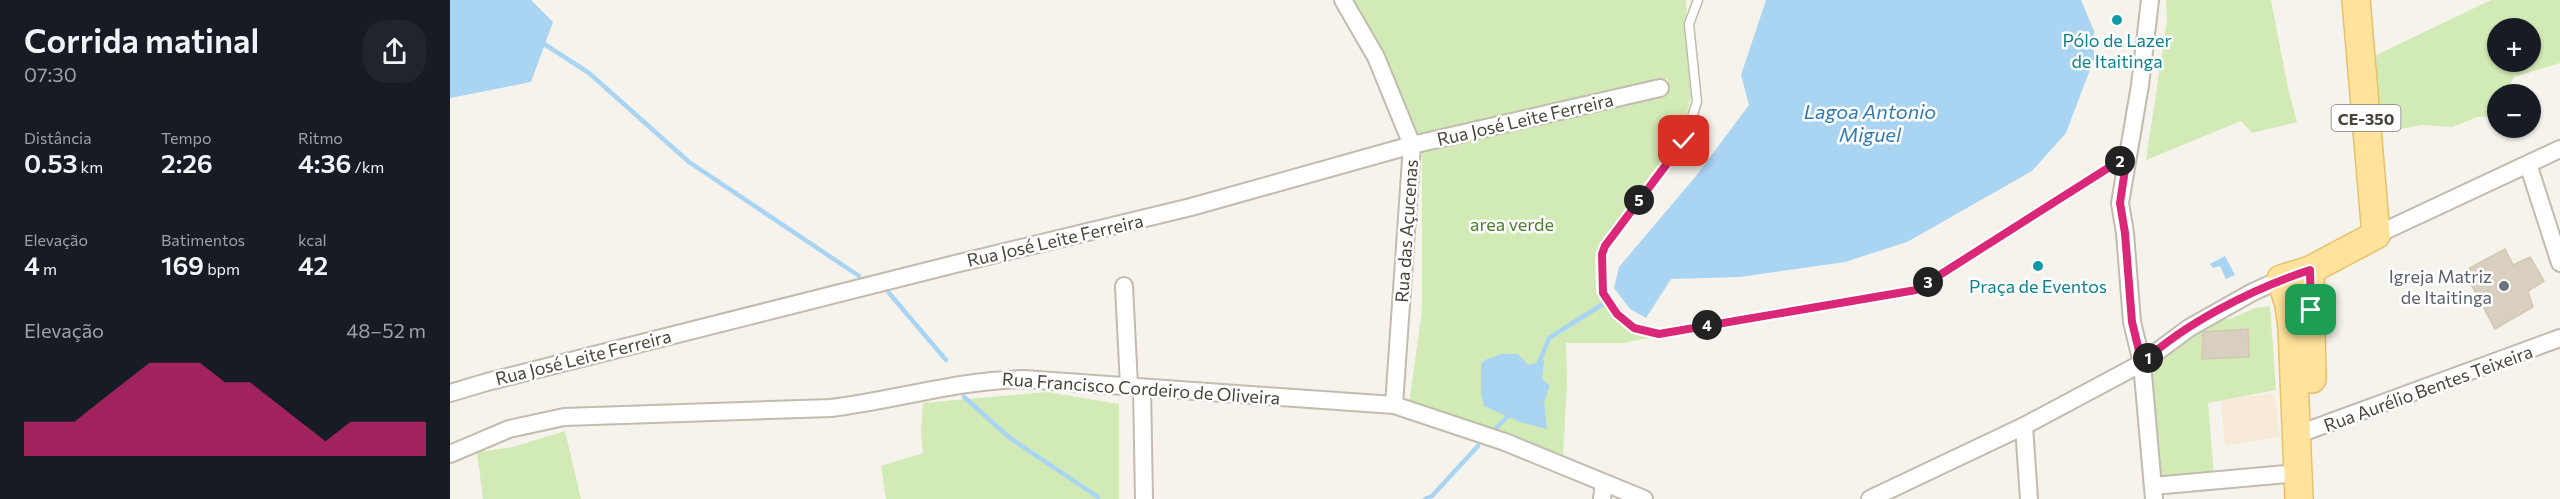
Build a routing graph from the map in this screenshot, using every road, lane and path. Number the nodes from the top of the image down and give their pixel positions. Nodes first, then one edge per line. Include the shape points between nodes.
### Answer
1 (1343, 0) edge
2 (1698, 0) edge
3 (2150, 0) edge
4 (2356, 0) edge
5 (1660, 88) dead end
6 (1412, 145) junction
7 (2560, 149) edge
8 (2127, 156) junction
9 (2528, 164) junction
10 (2376, 235) junction
11 (2560, 263) edge
12 (2310, 270) junction
13 (2281, 279) junction
14 (1124, 286) dead end
15 (2560, 338) edge
16 (2142, 363) junction
17 (1136, 386) junction
18 (450, 393) edge
19 (1394, 405) junction
20 (2024, 426) junction
21 (450, 454) edge
22 (2300, 460) edge
23 (1603, 491) edge
24 (2153, 493) edge
25 (1144, 499) edge
26 (1644, 499) edge
27 (1870, 499) edge
28 (2029, 499) edge

1 - 6 street, Rua das Açucenas via 1376,57
2 - 8 lane via 1689,24 1697,102 1689,129 1602,254 1603,293 1617,314 1634,328 1659,334 1916,290
3 - 8 street
4 - 10 main road, CE-350
5 - 6 street, Rua José Leite Ferreira
6 - 18 street, Rua José Leite Ferreira via 1191,207 852,289
6 - 19 street, Rua das Açucenas
7 - 9 street
8 - 16 street via 2120,203 2132,322
9 - 10 street
9 - 11 street
10 - 12 main road
12 - 13 main road
12 - 22 main road via 2312,406
13 - 16 street via 2189,328
13 - 22 main road via 2292,327
14 - 17 street
15 - 22 street, Rua Aurélio Bentes Teixeira
16 - 20 street
16 - 24 street
17 - 19 street, Rua Francisco Cordeiro de Oliveira
17 - 21 street, Rua Francisco Cordeiro de Oliveira via 991,379 831,408 564,417 509,429
17 - 25 street
19 - 23 street, Rua Francisco Cordeiro de Oliveira via 1504,442
20 - 27 street
20 - 28 street
22 - 24 street, Rua Aurélio Bentes Teixeira
23 - 26 street, Rua Francisco Cordeiro de Oliveira

